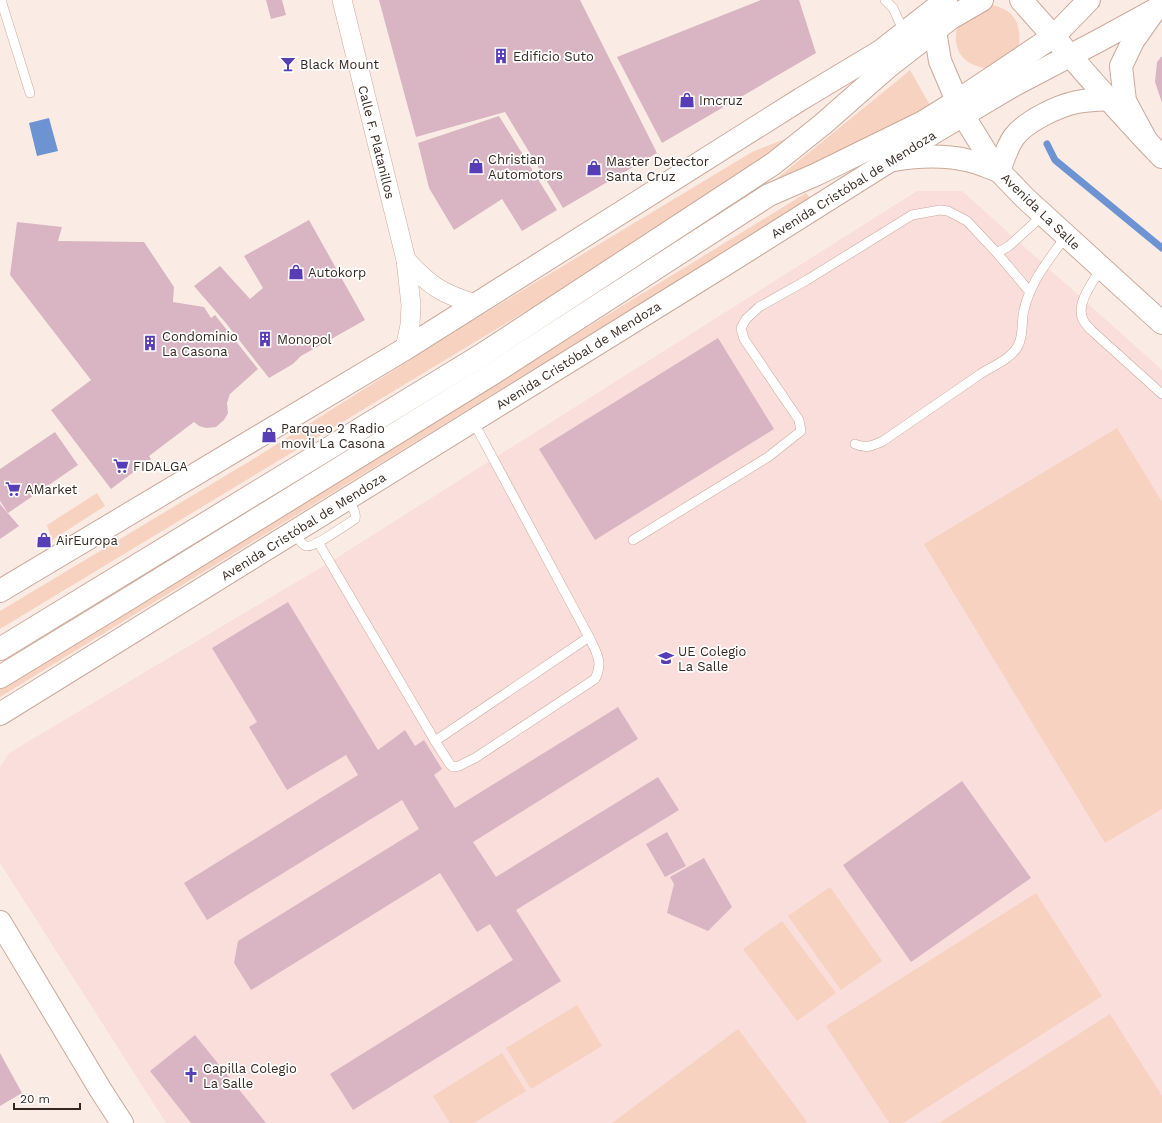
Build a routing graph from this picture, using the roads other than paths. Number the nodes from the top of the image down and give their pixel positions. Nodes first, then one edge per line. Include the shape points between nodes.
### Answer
1 (1, 0) edge
2 (342, 0) edge
3 (886, 0) edge
4 (982, 0) edge
5 (1021, 0) edge
6 (1090, 0) edge
7 (938, 3) edge
8 (1158, 8) edge
9 (935, 30) junction
10 (904, 32) junction
11 (1054, 36) junction
12 (1070, 55) junction
13 (30, 93) dead end
14 (1108, 99) junction
15 (960, 108) junction
16 (1146, 140) junction
17 (1162, 157) edge
18 (891, 160) junction
19 (999, 171) junction
20 (1043, 215) junction
21 (1066, 236) junction
22 (997, 253) junction
23 (406, 260) junction
24 (1101, 268) junction
25 (1030, 292) junction
26 (476, 304) junction
27 (1162, 323) edge
28 (405, 349) junction
29 (1162, 394) edge
30 (473, 421) junction
31 (855, 444) dead end
32 (347, 499) junction
33 (294, 532) junction
34 (633, 540) dead end
35 (318, 542) junction
36 (0, 591) edge
37 (589, 637) junction
38 (0, 649) edge
39 (0, 677) edge
40 (0, 714) edge
41 (434, 741) junction
42 (0, 922) edge
43 (122, 1123) edge

1 - 13 lane
2 - 23 street, Calle F. Platanillos
3 - 10 lane via 893,8
4 - 9 main road
5 - 11 main road
6 - 11 main road, Avenida Cristóbal de Mendoza
7 - 9 main road, Avenida La Salle
7 - 10 main road
8 - 12 main road, Avenida Cristóbal de Mendoza
8 - 16 main road via 1133,41 1121,66 1125,101
9 - 15 main road, Avenida La Salle via 940,61
9 - 38 main road via 773,164 480,356
10 - 26 main road via 881,51
11 - 12 main road
11 - 15 main road, Avenida Cristóbal de Mendoza
12 - 14 main road
12 - 15 main road, Avenida Cristóbal de Mendoza via 1016,84
14 - 16 main road
14 - 19 main road via 1078,102 1033,121 1014,137
15 - 18 main road, Avenida Cristóbal de Mendoza via 933,133
15 - 19 main road, Avenida La Salle
15 - 39 main road, Avenida Cristóbal de Mendoza via 923,122 768,195 492,374
16 - 17 main road
18 - 19 main road via 912,157 951,158 967,160
18 - 30 main road, Avenida Cristóbal de Mendoza
19 - 20 main road, Avenida La Salle
20 - 21 main road, Avenida La Salle
20 - 22 lane via 1009,246
21 - 24 main road, Avenida La Salle
21 - 25 lane via 1038,274
22 - 25 lane
22 - 34 lane via 967,221 948,211 912,215 759,307 746,319 741,328 744,339 799,420 801,431 768,457
23 - 26 street, Calle F. Platanillos via 420,276 436,288
23 - 28 street, Calle F. Platanillos via 411,304
24 - 27 main road, Avenida La Salle
24 - 29 lane via 1086,294 1081,308 1082,318 1091,330
25 - 31 lane via 1018,346 1009,356 883,441 870,447
26 - 28 main road
28 - 36 main road
30 - 32 main road, Avenida Cristóbal de Mendoza
30 - 37 lane
32 - 33 main road, Avenida Cristóbal de Mendoza
32 - 35 lane via 355,511 355,519
33 - 35 lane via 304,545
33 - 40 main road, Avenida Cristóbal de Mendoza
35 - 41 lane
37 - 41 lane
37 - 41 lane via 599,657 599,672 595,678 459,766 453,767 449,763
42 - 43 main road

